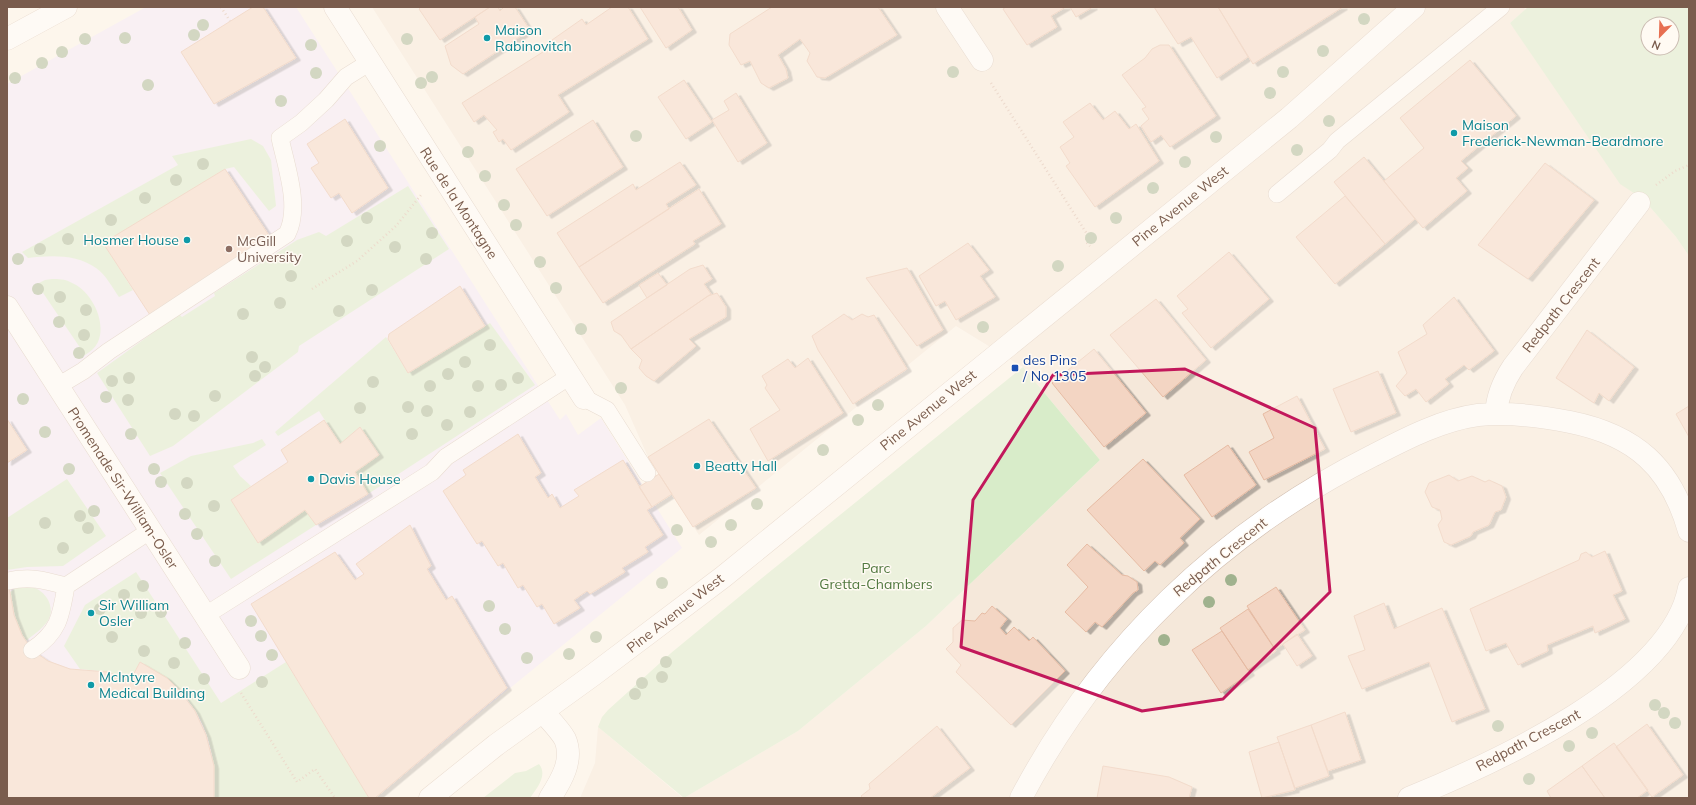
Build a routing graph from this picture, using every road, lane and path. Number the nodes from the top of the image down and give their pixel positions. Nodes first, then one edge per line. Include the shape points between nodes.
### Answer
1 (66, 7) edge
2 (221, 7) edge
3 (335, 7) edge
4 (947, 7) edge
5 (1414, 7) edge
6 (1501, 7) edge
7 (230, 21) dead end
8 (7, 39) edge
9 (982, 60) dead end
10 (370, 62) junction
11 (990, 81) dead end
12 (1689, 165) edge
13 (1277, 194) dead end
14 (421, 195) dead end
15 (1639, 203) joint
16 (1087, 234) dead end
17 (312, 289) dead end
18 (7, 307) edge
19 (570, 376) junction
20 (58, 386) junction
21 (584, 398) joint
22 (1496, 414) junction
23 (647, 473) dead end
24 (151, 530) junction
25 (1689, 531) edge
26 (8, 581) dead end
27 (66, 586) junction
28 (1689, 588) edge
29 (206, 616) junction
30 (32, 650) dead end
31 (239, 668) dead end
32 (240, 691) dead end
33 (543, 712) junction
34 (335, 798) edge
35 (430, 798) edge
36 (550, 798) edge
37 (1021, 798) edge
38 (1409, 798) edge

1 - 8 street
2 - 7 path
3 - 10 street, Rue de la Montagne
4 - 9 street
5 - 33 street, Pine Avenue West via 1289,118 790,522 664,622
6 - 13 lane via 1337,141 1330,150
10 - 19 street, Rue de la Montagne
10 - 20 lane via 346,78 301,123 280,138 293,210 287,234
11 - 16 path
12 - 15 path via 1675,170 1657,183
14 - 17 path via 396,226 357,261
15 - 22 street, Redpath Crescent via 1513,367 1501,388
18 - 20 street, Promenade Sir-William-Osler
19 - 21 street, Rue de la Montagne
19 - 29 lane via 446,457 432,472
20 - 24 street, Promenade Sir-William-Osler
21 - 23 lane via 607,410
22 - 25 street, Redpath Crescent via 1529,415 1575,423 1604,431 1628,442 1655,464 1669,483 1681,506
22 - 37 street, Redpath Crescent via 1478,415 1450,422 1376,454 1301,494 1231,545 1164,604 1116,655 1060,731
24 - 27 lane
24 - 29 street, Promenade Sir-William-Osler
26 - 27 lane via 40,579
27 - 30 lane via 57,624 46,640
28 - 38 street, Redpath Crescent via 1680,616 1667,636 1641,664 1602,697 1571,718 1522,745
29 - 31 street, Promenade Sir-William-Osler
32 - 34 path via 297,782 315,769
33 - 35 street, Pine Avenue West via 496,745
33 - 36 street via 564,739 568,755 565,771

